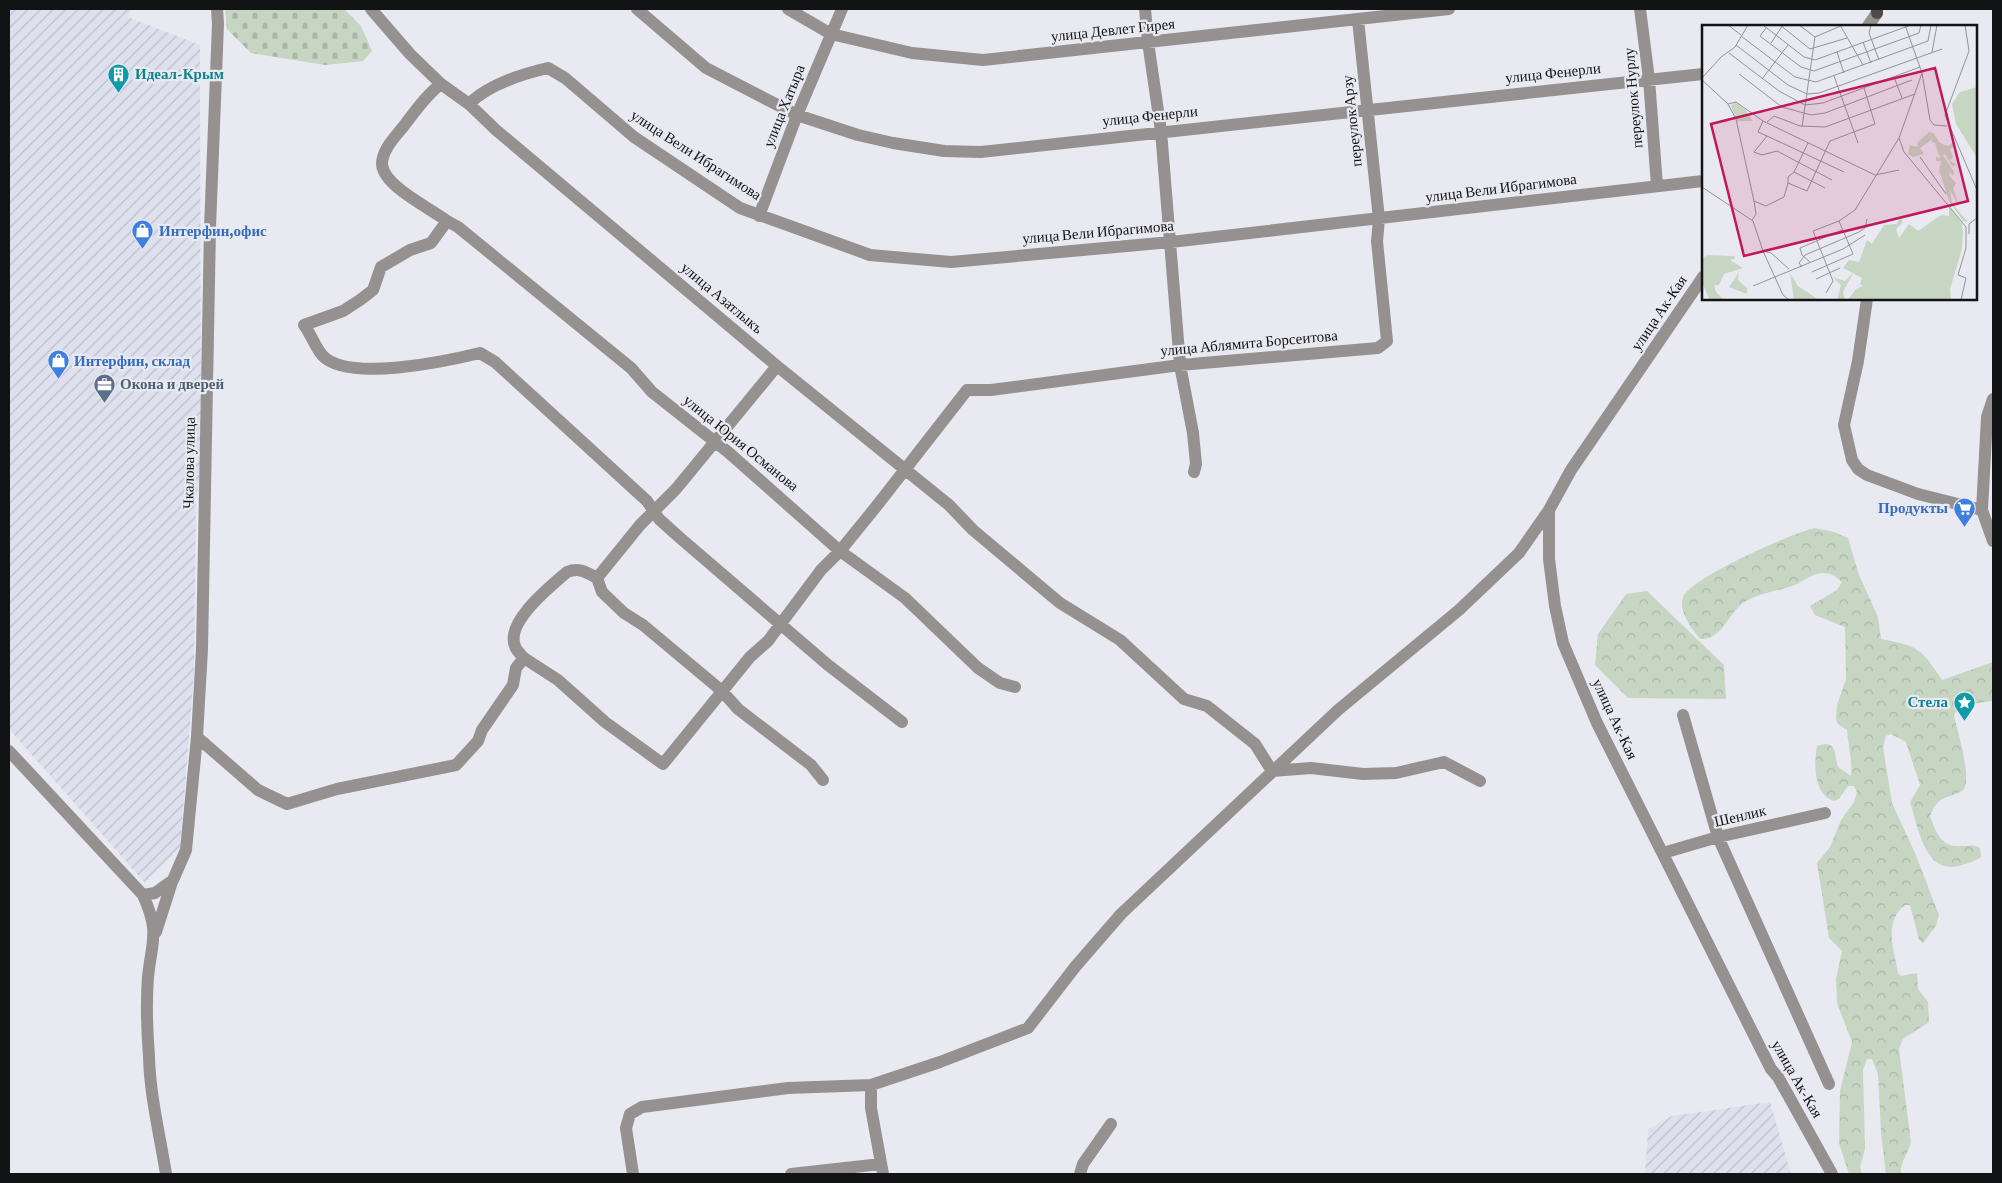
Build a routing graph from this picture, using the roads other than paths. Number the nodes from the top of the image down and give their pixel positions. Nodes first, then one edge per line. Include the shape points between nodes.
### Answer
1 (217, 9) edge
2 (371, 9) edge
3 (637, 9) edge
4 (788, 9) edge
5 (842, 9) edge
6 (1146, 9) edge
7 (1449, 9) edge
8 (1640, 9) edge
9 (1877, 11) edge
10 (1358, 20) junction
11 (1869, 25) edge
12 (1877, 25) edge
13 (831, 34) junction
14 (1148, 42) junction
15 (1702, 74) edge
16 (1649, 78) junction
17 (441, 84) junction
18 (469, 104) junction
19 (1367, 112) junction
20 (797, 115) junction
21 (1161, 131) junction
22 (1702, 181) edge
23 (1657, 186) junction
24 (759, 216) junction
25 (1379, 219) junction
26 (447, 221) junction
27 (1171, 242) junction
28 (1702, 278) edge
29 (1867, 300) edge
30 (1180, 365) junction
31 (777, 366) junction
32 (1993, 399) edge
33 (714, 442) junction
34 (905, 471) junction
35 (1194, 472) dead end
36 (1549, 510) junction
37 (1982, 510) junction
38 (655, 511) junction
39 (1993, 541) edge
40 (840, 551) junction
41 (597, 578) junction
42 (782, 623) junction
43 (524, 658) junction
44 (1015, 687) dead end
45 (722, 691) junction
46 (1683, 715) dead end
47 (902, 722) dead end
48 (197, 737) junction
49 (9, 751) edge
50 (1272, 771) junction
51 (823, 780) dead end
52 (1480, 781) dead end
53 (1825, 813) dead end
54 (1718, 837) junction
55 (1663, 853) junction
56 (173, 880) junction
57 (142, 895) junction
58 (155, 938) junction
59 (1829, 1084) dead end
60 (871, 1085) junction
61 (1111, 1124) dead end
62 (882, 1169) edge
63 (166, 1174) edge
64 (634, 1174) edge
65 (791, 1174) edge
66 (1080, 1174) edge
67 (1832, 1174) edge

1 - 48 street, Чкалова улица via 202,649
2 - 17 street, улица Азатлыкъ
3 - 20 street, улица Фенерли via 706,68
4 - 13 street, улица Девлет Гирея
5 - 13 street, улица Хатыра
6 - 14 street
7 - 10 street, улица Девлет Гирея
8 - 16 street, переулок Нурлу
9 - 11 street
9 - 12 street
10 - 14 street, улица Девлет Гирея
10 - 19 street, переулок Арзу
13 - 14 street, улица Девлет Гирея via 912,53 983,60
13 - 20 street, улица Хатыра
14 - 21 street
15 - 16 street, улица Фенерли
16 - 19 street, улица Фенерли
16 - 23 street, переулок Нурлу
17 - 18 street, улица Азатлыкъ
17 - 26 street, улица Юрия Османова via 395,136 382,164 384,173 398,188
18 - 24 street, улица Вели Ибрагимова via 479,94 526,73 548,68 566,78 634,137 740,208
18 - 31 street, улица Азатлыкъ
19 - 21 street, улица Фенерли
19 - 25 street, переулок Арзу
20 - 21 street, улица Фенерли via 858,135 944,152 981,152
20 - 24 street, улица Хатыра
21 - 27 street
22 - 23 street, улица Вели Ибрагимова
23 - 25 street, улица Вели Ибрагимова
24 - 27 street, улица Вели Ибрагимова via 870,254 951,262
25 - 27 street, улица Вели Ибрагимова
25 - 30 street, улица Аблямита Борсеитова via 1387,341 1378,348
26 - 33 street, улица Юрия Османова via 631,368 652,392
26 - 38 street via 431,243 410,250 381,267 373,290 360,300 343,311 304,325 322,355 341,365 361,370 445,362 480,353 495,362
27 - 30 street
28 - 36 street, улица Ак-Кая via 1571,470
29 - 37 street via 1844,425 1852,460 1867,475 1918,494
30 - 34 street, улица Аблямита Борсеитова via 991,390 967,390
30 - 35 street via 1193,433
31 - 33 street
31 - 34 street, улица Азатлыкъ
32 - 37 street via 1987,417
33 - 38 street
33 - 40 street, улица Юрия Османова via 778,494
34 - 40 street
34 - 50 street, улица Азатлыкъ via 949,505 973,530 1060,603 1120,640 1184,699 1207,706 1256,744
36 - 50 street via 1519,553 1459,610 1338,710
36 - 55 street, улица Ак-Кая via 1549,559 1563,643 1597,723
37 - 39 street
38 - 41 street
38 - 42 street via 672,531
40 - 42 street via 821,570
40 - 44 street, улица Юрия Османова via 906,598 978,668 1000,683
41 - 43 street via 573,569 532,603 516,630 514,640 515,647
41 - 45 street via 602,592 624,613
42 - 45 street
42 - 47 street
43 - 45 street via 558,680 605,722 663,764
43 - 48 street via 516,668 514,685 482,730 478,741 456,765 337,789 287,804 258,790
45 - 51 street via 738,709 811,766
46 - 54 street
48 - 56 street, Чкалова улица via 186,850
49 - 57 street
50 - 52 street via 1311,768 1396,774 1444,762
50 - 60 street via 1121,914 1074,967 1028,1028
53 - 54 street, Шенлик
54 - 55 street, Шенлик
54 - 59 street
55 - 67 street, улица Ак-Кая via 1771,1069
56 - 57 street via 155,893
56 - 58 street, Чкалова улица
57 - 58 street via 153,920
58 - 63 street, Чкалова улица via 148,977 148,1059
60 - 62 street via 871,1108
60 - 64 street via 788,1088 642,1107 630,1114 626,1128
61 - 66 street via 1083,1164
62 - 65 street

